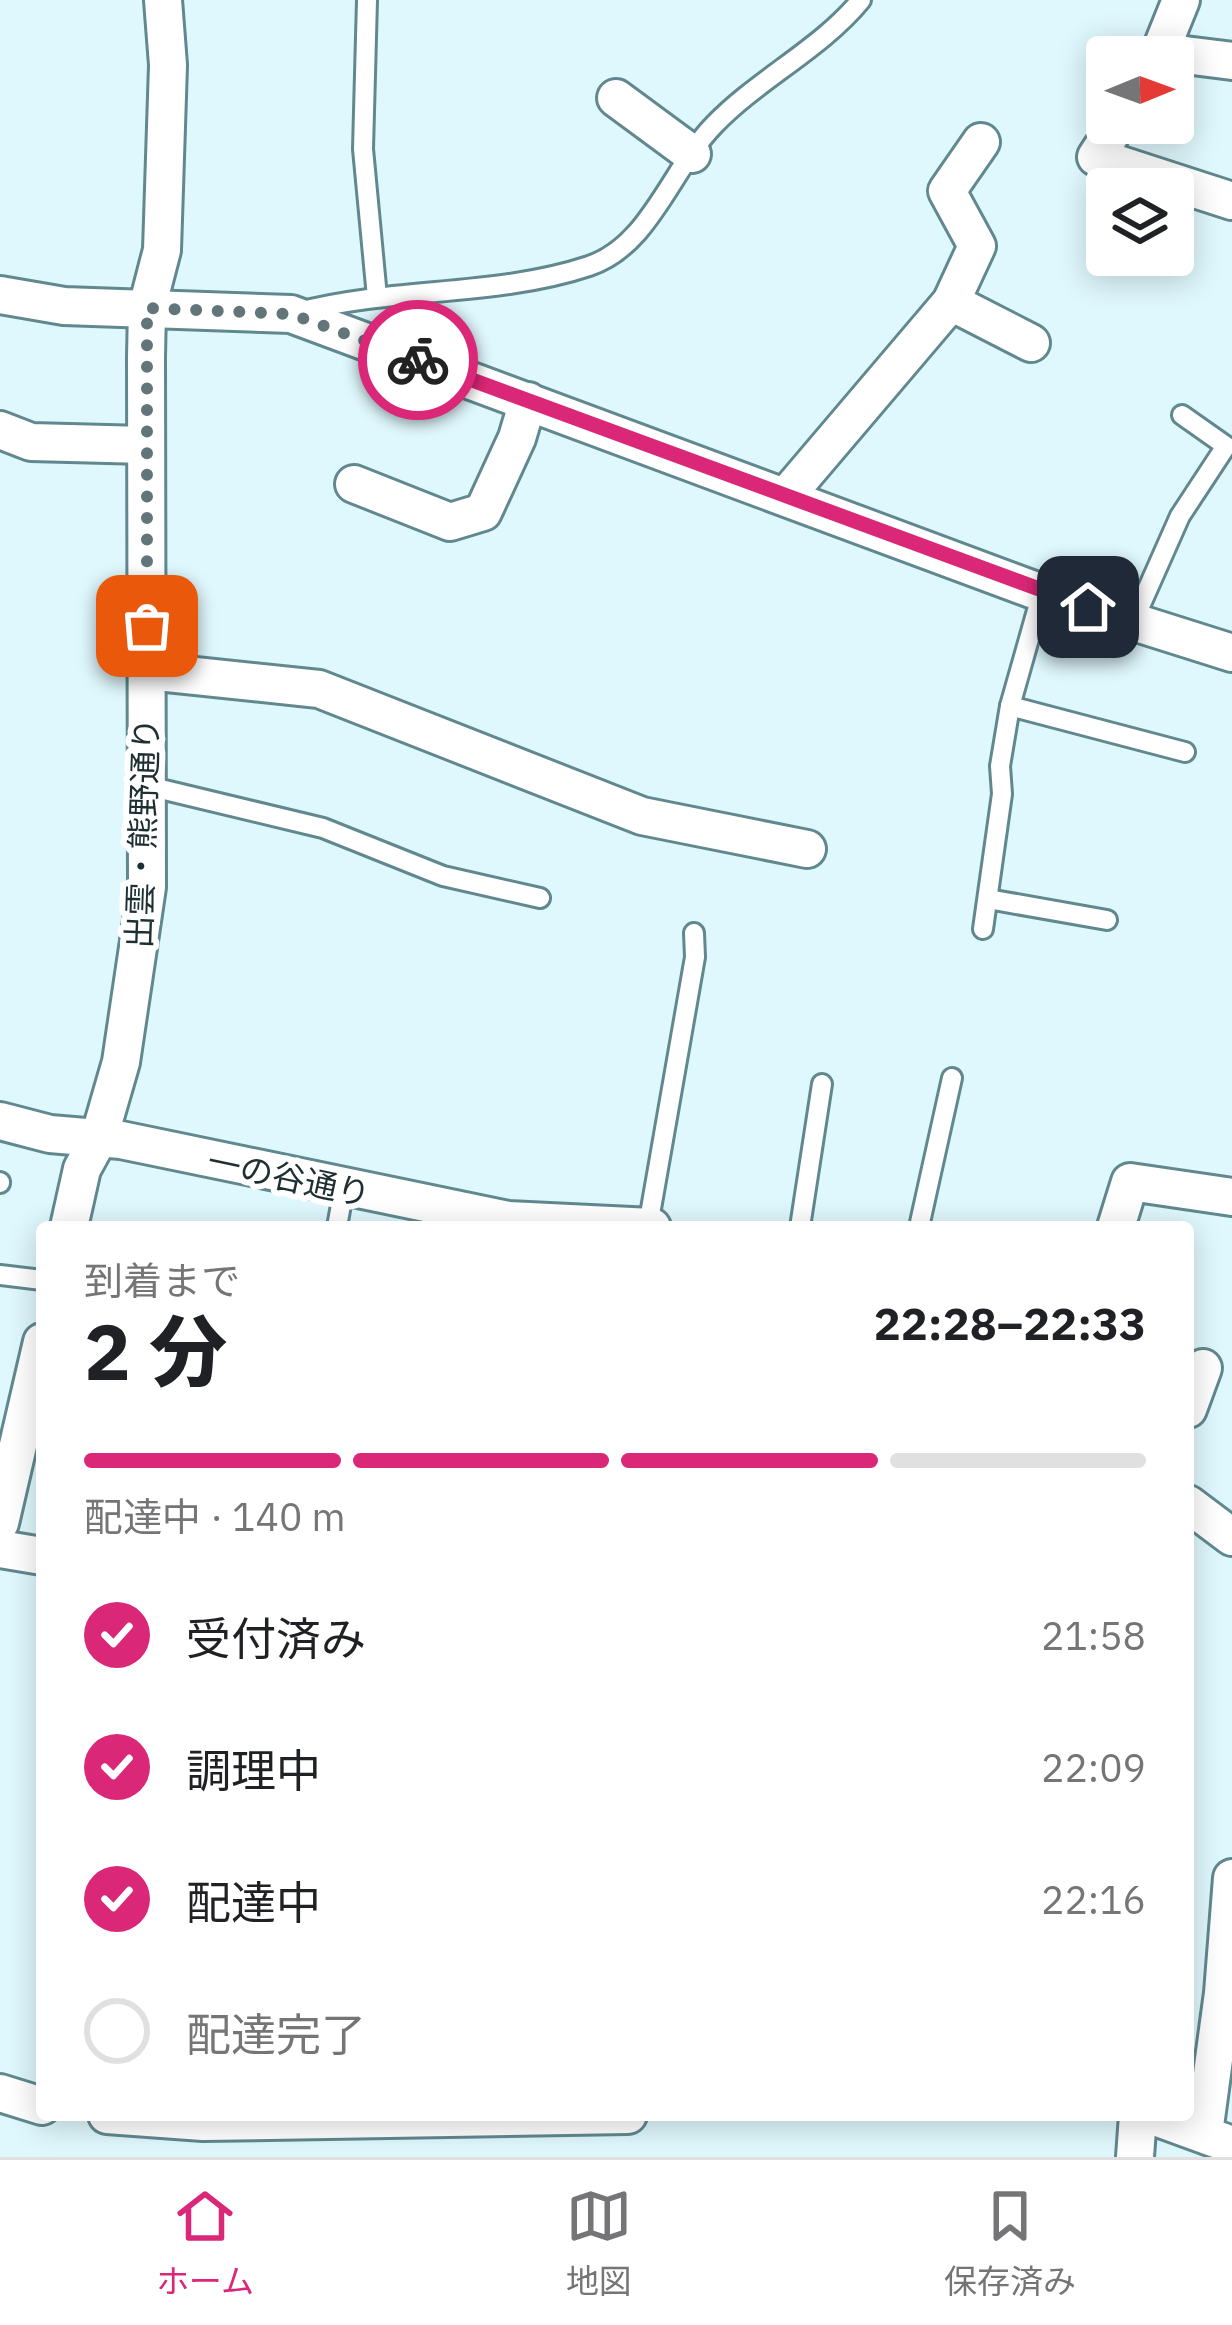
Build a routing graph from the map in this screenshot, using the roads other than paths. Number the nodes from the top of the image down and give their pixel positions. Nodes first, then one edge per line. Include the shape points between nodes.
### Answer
1 (163, 0) edge
2 (367, 0) edge
3 (1181, 0) edge
4 (851, 3) edge
5 (1167, 36) edge
6 (1194, 58) edge
7 (1232, 61) edge
8 (616, 98) dead end
9 (981, 142) dead end
10 (1104, 144) edge
11 (692, 154) junction
12 (1232, 201) edge
13 (4, 290) edge
14 (377, 297) junction
15 (951, 302) junction
16 (147, 308) junction
17 (291, 314) junction
18 (1031, 343) dead end
19 (529, 400) junction
20 (1182, 415) dead end
21 (0, 430) edge
22 (1229, 442) edge
23 (145, 445) junction
24 (354, 484) dead end
25 (788, 495) junction
26 (1042, 592) junction
27 (1133, 622) junction
28 (1232, 653) edge
29 (148, 671) junction
30 (1010, 706) junction
31 (1185, 752) dead end
32 (148, 786) junction
33 (807, 849) dead end
34 (540, 898) dead end
35 (988, 898) junction
36 (1107, 920) dead end
37 (983, 929) dead end
38 (694, 933) dead end
39 (952, 1078) dead end
40 (822, 1084) dead end
41 (0, 1121) edge
42 (99, 1138) junction
43 (344, 1189) junction
44 (1232, 1196) edge
45 (70, 1221) edge
46 (338, 1221) edge
47 (522, 1221) edge
48 (651, 1221) edge
49 (801, 1221) edge
50 (920, 1221) edge
51 (1118, 1221) edge
52 (0, 1275) edge
53 (36, 1279) edge
54 (36, 1368) edge
55 (1203, 1368) dead end
56 (1194, 1393) edge
57 (1194, 1509) edge
58 (0, 1523) edge
59 (1232, 1538) edge
60 (0, 1549) edge
61 (36, 1555) edge
62 (1232, 1878) edge
63 (0, 2093) edge
64 (36, 2104) edge
65 (189, 2121) edge
66 (261, 2121) edge
67 (1138, 2121) edge
68 (1167, 2121) edge
69 (1218, 2139) edge
70 (1135, 2157) edge

1 - 16 street, 出雲・熊野通り via 162,250
2 - 14 lane via 363,149
3 - 5 street
4 - 11 lane
6 - 7 street
8 - 11 street
9 - 15 street via 947,191 977,246
10 - 12 street via 1096,157
11 - 14 lane via 621,251 497,284
13 - 16 street via 64,307
14 - 17 lane
15 - 18 street
15 - 25 street
16 - 17 street
16 - 23 street, 出雲・熊野通り
17 - 19 street
19 - 24 street via 483,512 450,522
19 - 25 street
20 - 22 lane
21 - 23 street via 31,442
22 - 27 lane via 1180,516
23 - 29 street, 出雲・熊野通り
25 - 26 street
26 - 27 street
26 - 30 lane
27 - 28 street
29 - 32 street, 出雲・熊野通り
29 - 33 street via 319,689 642,816
30 - 31 lane
30 - 35 lane
32 - 34 lane via 323,828 443,876
32 - 42 street, 出雲・熊野通り via 135,980
35 - 36 lane
35 - 37 lane
38 - 48 lane
39 - 50 lane
40 - 49 lane
41 - 42 street, 一の谷通り
42 - 43 street, 一の谷通り
42 - 45 street, 出雲・熊野通り
43 - 46 lane
43 - 47 street, 一の谷通り
44 - 51 street via 1130,1182
52 - 53 lane
54 - 58 street
55 - 56 street
57 - 59 street
60 - 61 street
62 - 69 street
63 - 64 street
65 - 66 street
67 - 70 street
68 - 69 street

